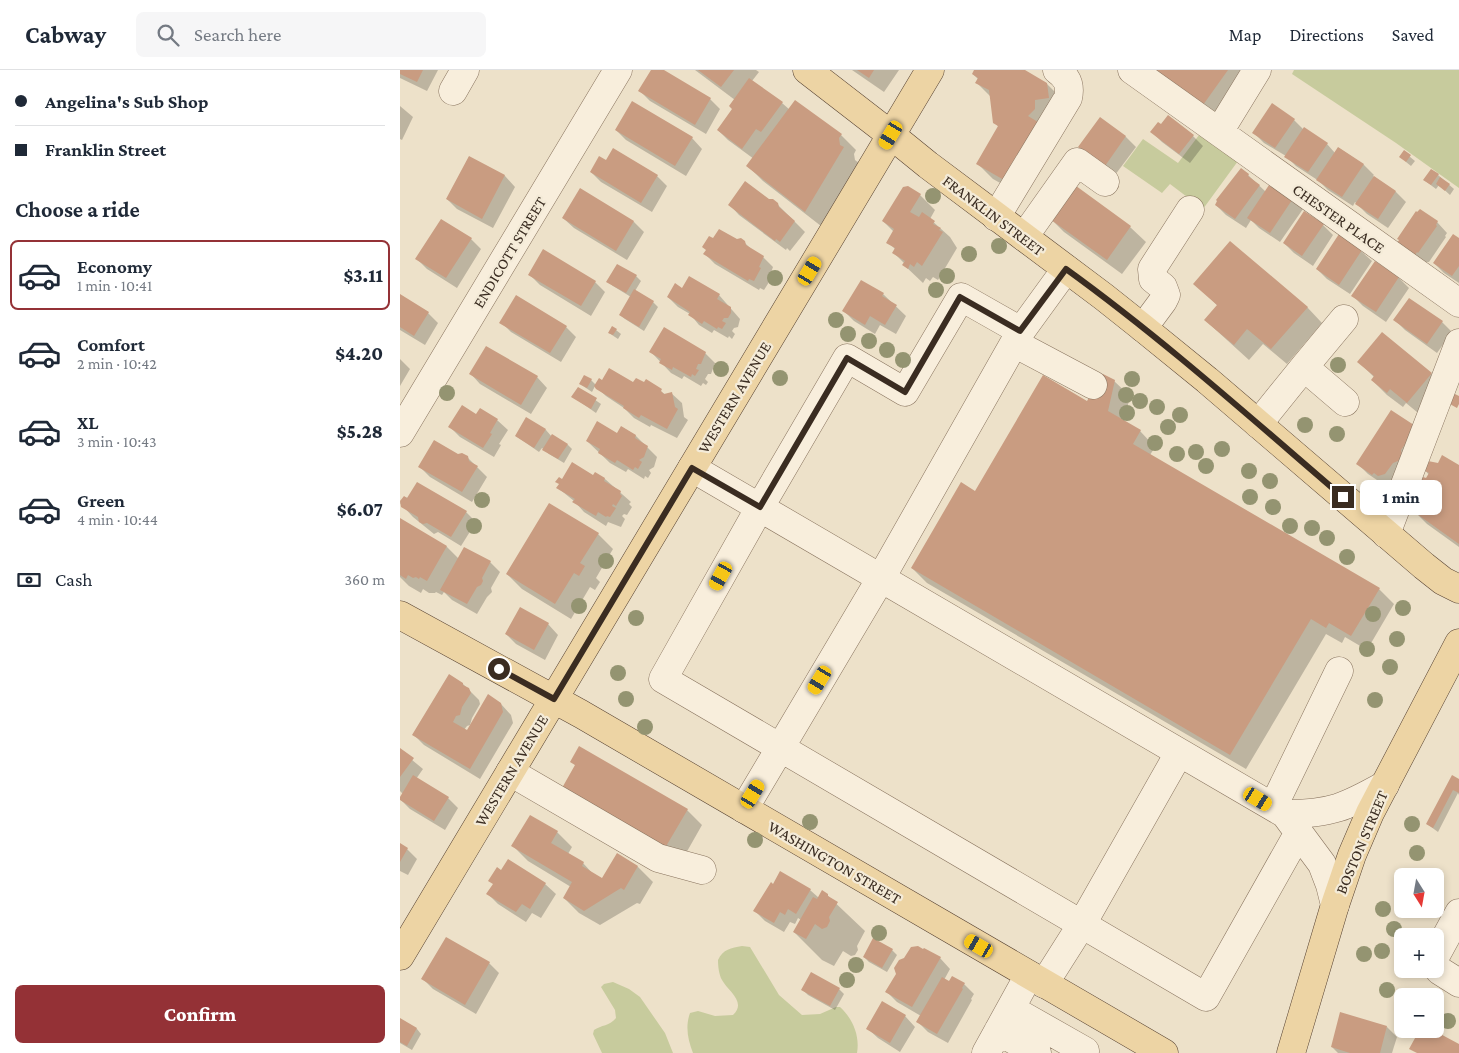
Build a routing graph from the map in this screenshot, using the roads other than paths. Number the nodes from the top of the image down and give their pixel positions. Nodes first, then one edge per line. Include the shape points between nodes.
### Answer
1 (618, 70) edge
2 (807, 70) edge
3 (930, 70) edge
4 (1057, 70) edge
5 (1132, 70) edge
6 (1257, 70) edge
7 (1219, 132) junction
8 (891, 135) junction
9 (1105, 182) dead end
10 (1190, 210) dead end
11 (996, 217) junction
12 (1024, 237) junction
13 (1066, 269) junction
14 (1459, 303) edge
15 (1344, 319) dead end
16 (1143, 328) junction
17 (1017, 337) junction
18 (1459, 343) edge
19 (1304, 367) junction
20 (1094, 385) dead end
21 (1345, 402) dead end
22 (1258, 424) junction
23 (400, 433) edge
24 (692, 468) junction
25 (760, 507) junction
26 (1386, 534) junction
27 (881, 578) junction
28 (1459, 589) edge
29 (400, 615) edge
30 (1459, 643) edge
31 (1339, 671) dead end
32 (554, 699) junction
33 (780, 748) junction
34 (1179, 752) junction
35 (510, 772) junction
36 (1385, 785) junction
37 (744, 809) junction
38 (1285, 818) junction
39 (702, 870) dead end
40 (1335, 905) junction
41 (1459, 913) edge
42 (1082, 924) junction
43 (1444, 940) edge
44 (400, 956) edge
45 (1444, 974) edge
46 (1037, 980) junction
47 (1459, 983) edge
48 (1104, 1018) junction
49 (998, 1031) edge
50 (1148, 1049) edge
51 (1085, 1052) edge
52 (1037, 1053) edge
53 (1291, 1053) edge

1 - 23 street, ENDICOTT STREET
2 - 8 main road, FRANKLIN STREET
3 - 8 main road, WESTERN AVENUE
4 - 11 street via 1070,86 1068,98
5 - 7 street, CHESTER PLACE
6 - 7 street
7 - 14 street, CHESTER PLACE
8 - 11 main road, FRANKLIN STREET
8 - 24 main road, WESTERN AVENUE
9 - 12 street via 1077,162
10 - 16 street via 1152,269 1153,278 1166,295
11 - 12 main road, FRANKLIN STREET
12 - 13 main road, FRANKLIN STREET
13 - 16 main road, FRANKLIN STREET
13 - 17 street
15 - 19 street
16 - 22 main road, FRANKLIN STREET
17 - 20 street
17 - 25 street via 960,297 905,392 847,358
17 - 27 street
18 - 26 street
19 - 21 street
19 - 22 street
22 - 26 main road, FRANKLIN STREET
24 - 25 street
24 - 32 main road, WESTERN AVENUE
25 - 27 street
25 - 33 street via 664,679
26 - 28 main road, FRANKLIN STREET via 1436,576
27 - 33 street
27 - 34 street
29 - 32 main road, WASHINGTON STREET
30 - 36 main road, BOSTON STREET
31 - 38 street
32 - 35 main road, WESTERN AVENUE
32 - 37 main road, WASHINGTON STREET
33 - 37 street
33 - 42 street
34 - 38 street
34 - 42 street
35 - 39 street via 658,858
35 - 44 main road, WESTERN AVENUE
36 - 38 street via 1342,808
36 - 40 main road, BOSTON STREET via 1352,855
37 - 46 main road, WASHINGTON STREET
38 - 40 street via 1322,864
38 - 42 street via 1206,997
40 - 53 main road, BOSTON STREET
41 - 43 street
42 - 46 street
45 - 47 street
46 - 48 main road, WASHINGTON STREET
46 - 49 street
48 - 50 main road, WASHINGTON STREET
48 - 51 street
49 - 51 street
49 - 52 street

